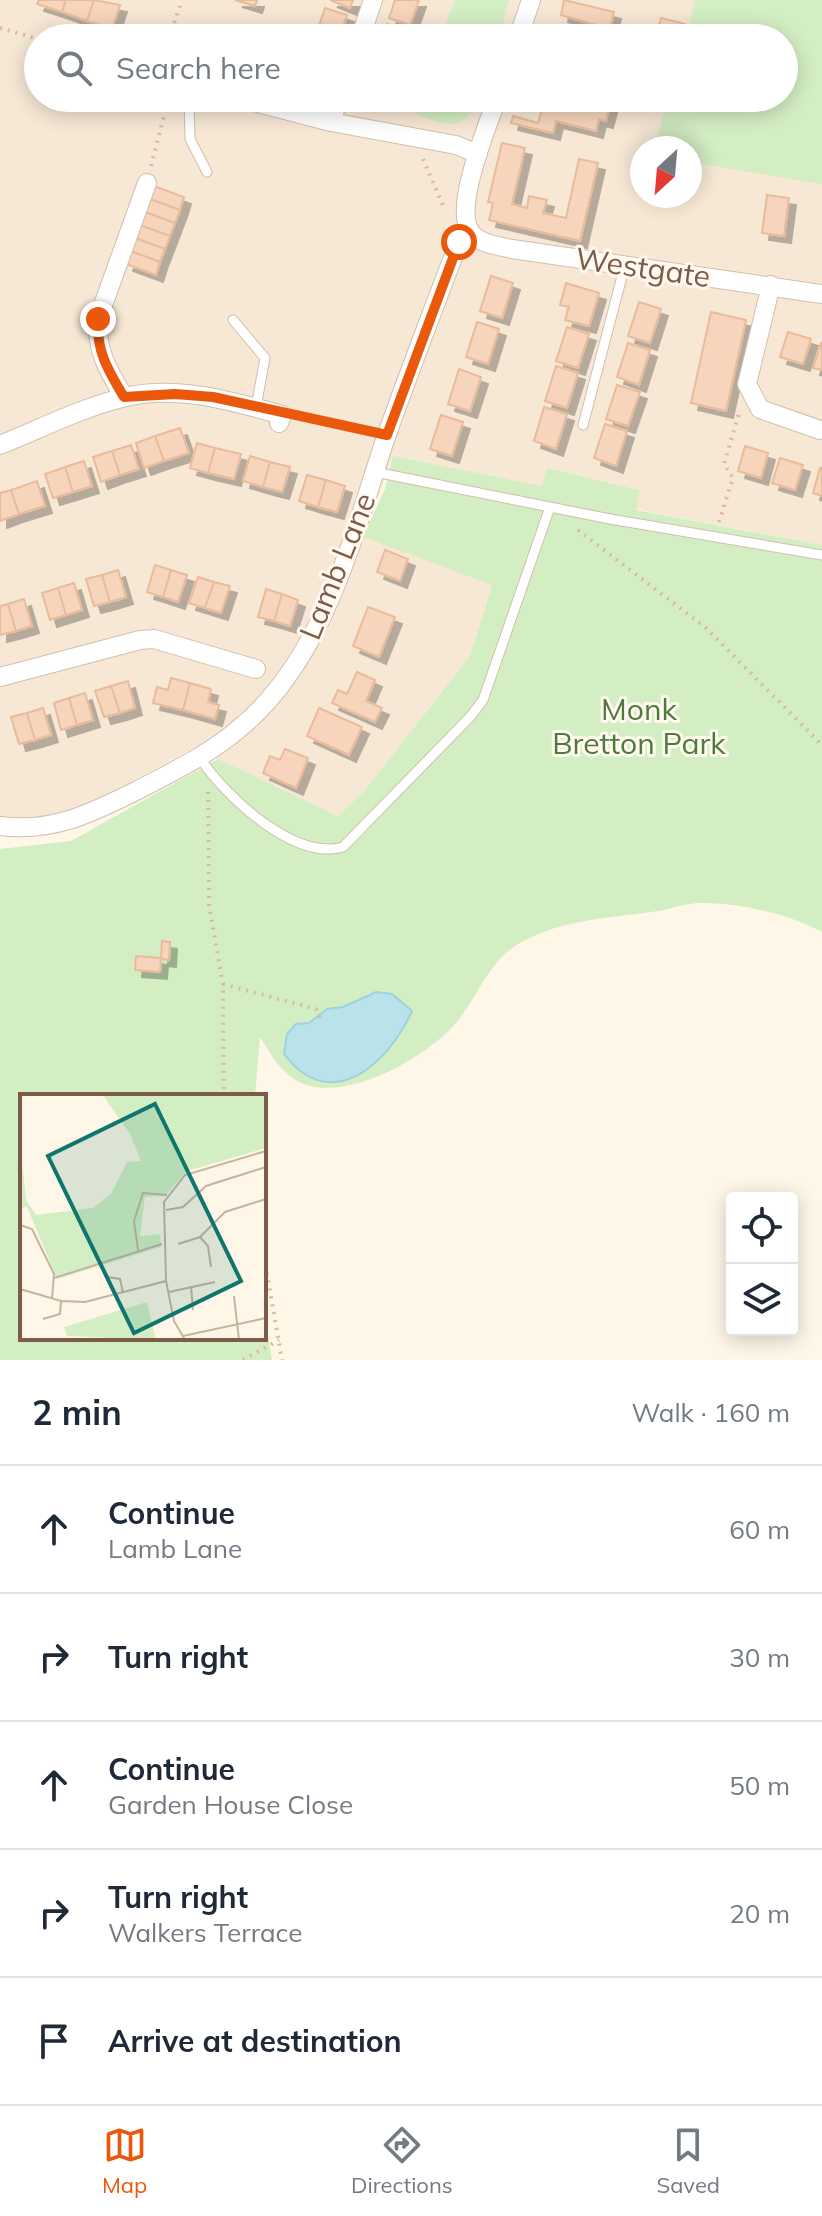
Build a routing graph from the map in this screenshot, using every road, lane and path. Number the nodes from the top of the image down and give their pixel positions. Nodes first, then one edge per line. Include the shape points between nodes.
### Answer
1 (182, 0) edge
2 (373, 0) edge
3 (531, 0) edge
4 (174, 24) edge
5 (365, 24) edge
6 (523, 24) edge
7 (0, 28) edge
8 (24, 35) edge
9 (165, 112) edge
10 (189, 112) edge
11 (293, 112) edge
12 (334, 112) edge
13 (492, 112) edge
14 (331, 122) junction
15 (414, 139) junction
16 (478, 154) junction
17 (207, 172) dead end
18 (147, 183) joint
19 (464, 236) junction
20 (625, 265) junction
21 (771, 285) junction
22 (822, 294) edge
23 (233, 320) dead end
24 (747, 384) junction
25 (124, 397) junction
26 (256, 407) junction
27 (280, 419) joint
28 (583, 425) dead end
29 (820, 430) edge
30 (387, 435) junction
31 (0, 445) edge
32 (375, 472) junction
33 (550, 507) junction
34 (715, 537) junction
35 (822, 555) edge
36 (256, 669) dead end
37 (0, 677) edge
38 (822, 745) edge
39 (204, 763) junction
40 (0, 826) edge
41 (223, 984) junction
42 (322, 1023) dead end
43 (224, 1094) edge
44 (266, 1268) edge
45 (279, 1340) junction
46 (243, 1360) edge
47 (282, 1360) edge

1 - 4 path
2 - 5 street
3 - 6 street
7 - 8 path
9 - 18 path
10 - 17 lane via 190,139
11 - 14 street
12 - 14 street
13 - 16 street
14 - 15 street
15 - 16 street
15 - 19 path
16 - 19 street via 464,211
18 - 25 street via 98,319 102,360
19 - 20 street, Westgate via 512,249
19 - 30 street, Lamb Lane
20 - 21 street, Westgate
20 - 28 lane
21 - 22 street, Westgate
21 - 24 street
23 - 26 lane via 265,358
24 - 29 street via 760,409
24 - 34 path via 724,464 733,478
25 - 26 street via 175,394
25 - 31 street
26 - 27 street
27 - 30 path via 310,416
30 - 32 street, Lamb Lane
32 - 33 lane
32 - 39 street, Lamb Lane via 305,647 275,692
33 - 34 lane
33 - 38 path via 706,628
33 - 39 lane via 483,700 343,847 316,849 288,836 236,802
34 - 35 lane
36 - 37 street via 154,639
39 - 40 street, Lamb Lane via 65,823 27,830
39 - 41 path via 209,905
41 - 42 path via 316,1009
41 - 43 path
44 - 45 path
45 - 46 path
45 - 47 path

